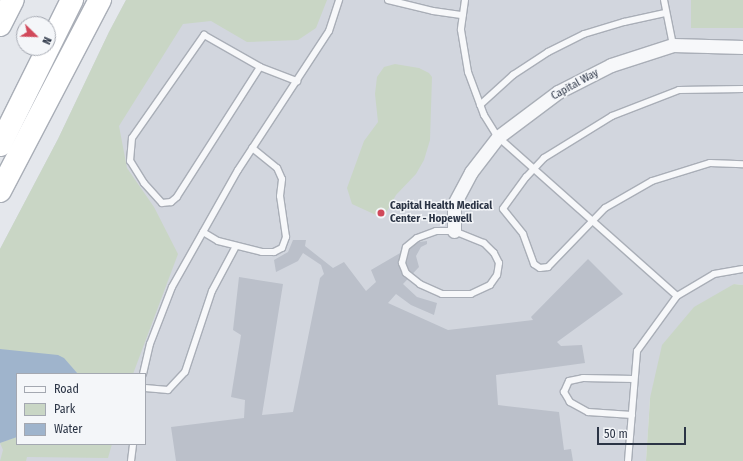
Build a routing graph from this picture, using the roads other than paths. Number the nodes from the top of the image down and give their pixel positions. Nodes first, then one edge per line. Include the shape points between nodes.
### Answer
1 (13, 0) edge
2 (72, 0) edge
3 (100, 0) edge
4 (339, 0) edge
5 (388, 0) edge
6 (465, 0) edge
7 (664, 0) edge
8 (665, 13) junction
9 (463, 15) junction
10 (0, 25) edge
11 (673, 45) junction
12 (743, 47) edge
13 (260, 66) junction
14 (297, 81) junction
15 (743, 89) edge
16 (480, 104) junction
17 (498, 137) junction
18 (0, 145) edge
19 (252, 148) junction
20 (743, 164) edge
21 (534, 168) junction
22 (0, 191) edge
23 (592, 219) junction
24 (454, 231) junction
25 (202, 232) junction
26 (236, 246) junction
27 (743, 269) edge
28 (676, 296) junction
29 (143, 373) edge
30 (634, 379) junction
31 (146, 388) edge
32 (632, 415) junction
33 (132, 445) edge
34 (131, 461) edge
35 (628, 461) edge

1 - 10 highway
2 - 18 highway
3 - 22 highway
4 - 14 lane via 329,31
5 - 9 lane via 434,12
6 - 9 lane
7 - 8 lane
8 - 11 lane
8 - 16 lane via 584,34 548,52 513,75
9 - 16 lane via 461,30 468,72
11 - 12 street, Capital Way
11 - 17 street, Capital Way via 611,65 558,92
13 - 13 lane via 204,34 132,138 130,161 144,183 162,203 171,202 177,197
13 - 14 lane
14 - 19 lane
15 - 21 lane via 679,90 612,116 544,158
16 - 17 lane
17 - 21 lane
17 - 24 street, Capital Way via 471,172 454,204
19 - 25 lane
19 - 26 lane via 276,168 282,179 280,196 286,237 282,248 274,252
20 - 23 lane via 710,163 652,181 605,208
21 - 23 lane
21 - 23 lane via 503,209 523,234 534,264 540,268 548,267
23 - 28 lane
24 - 24 lane via 436,232 417,238 406,247 402,263 406,273 429,290 442,294 471,294 490,285 497,275 499,263 484,243
25 - 26 lane
25 - 29 lane via 172,286 150,344
26 - 31 lane via 212,291 185,372 168,390
27 - 28 lane via 714,274
28 - 30 lane via 637,351
30 - 32 lane
30 - 32 lane via 583,378 569,381 564,392 570,402 588,412
32 - 35 lane
33 - 34 lane

